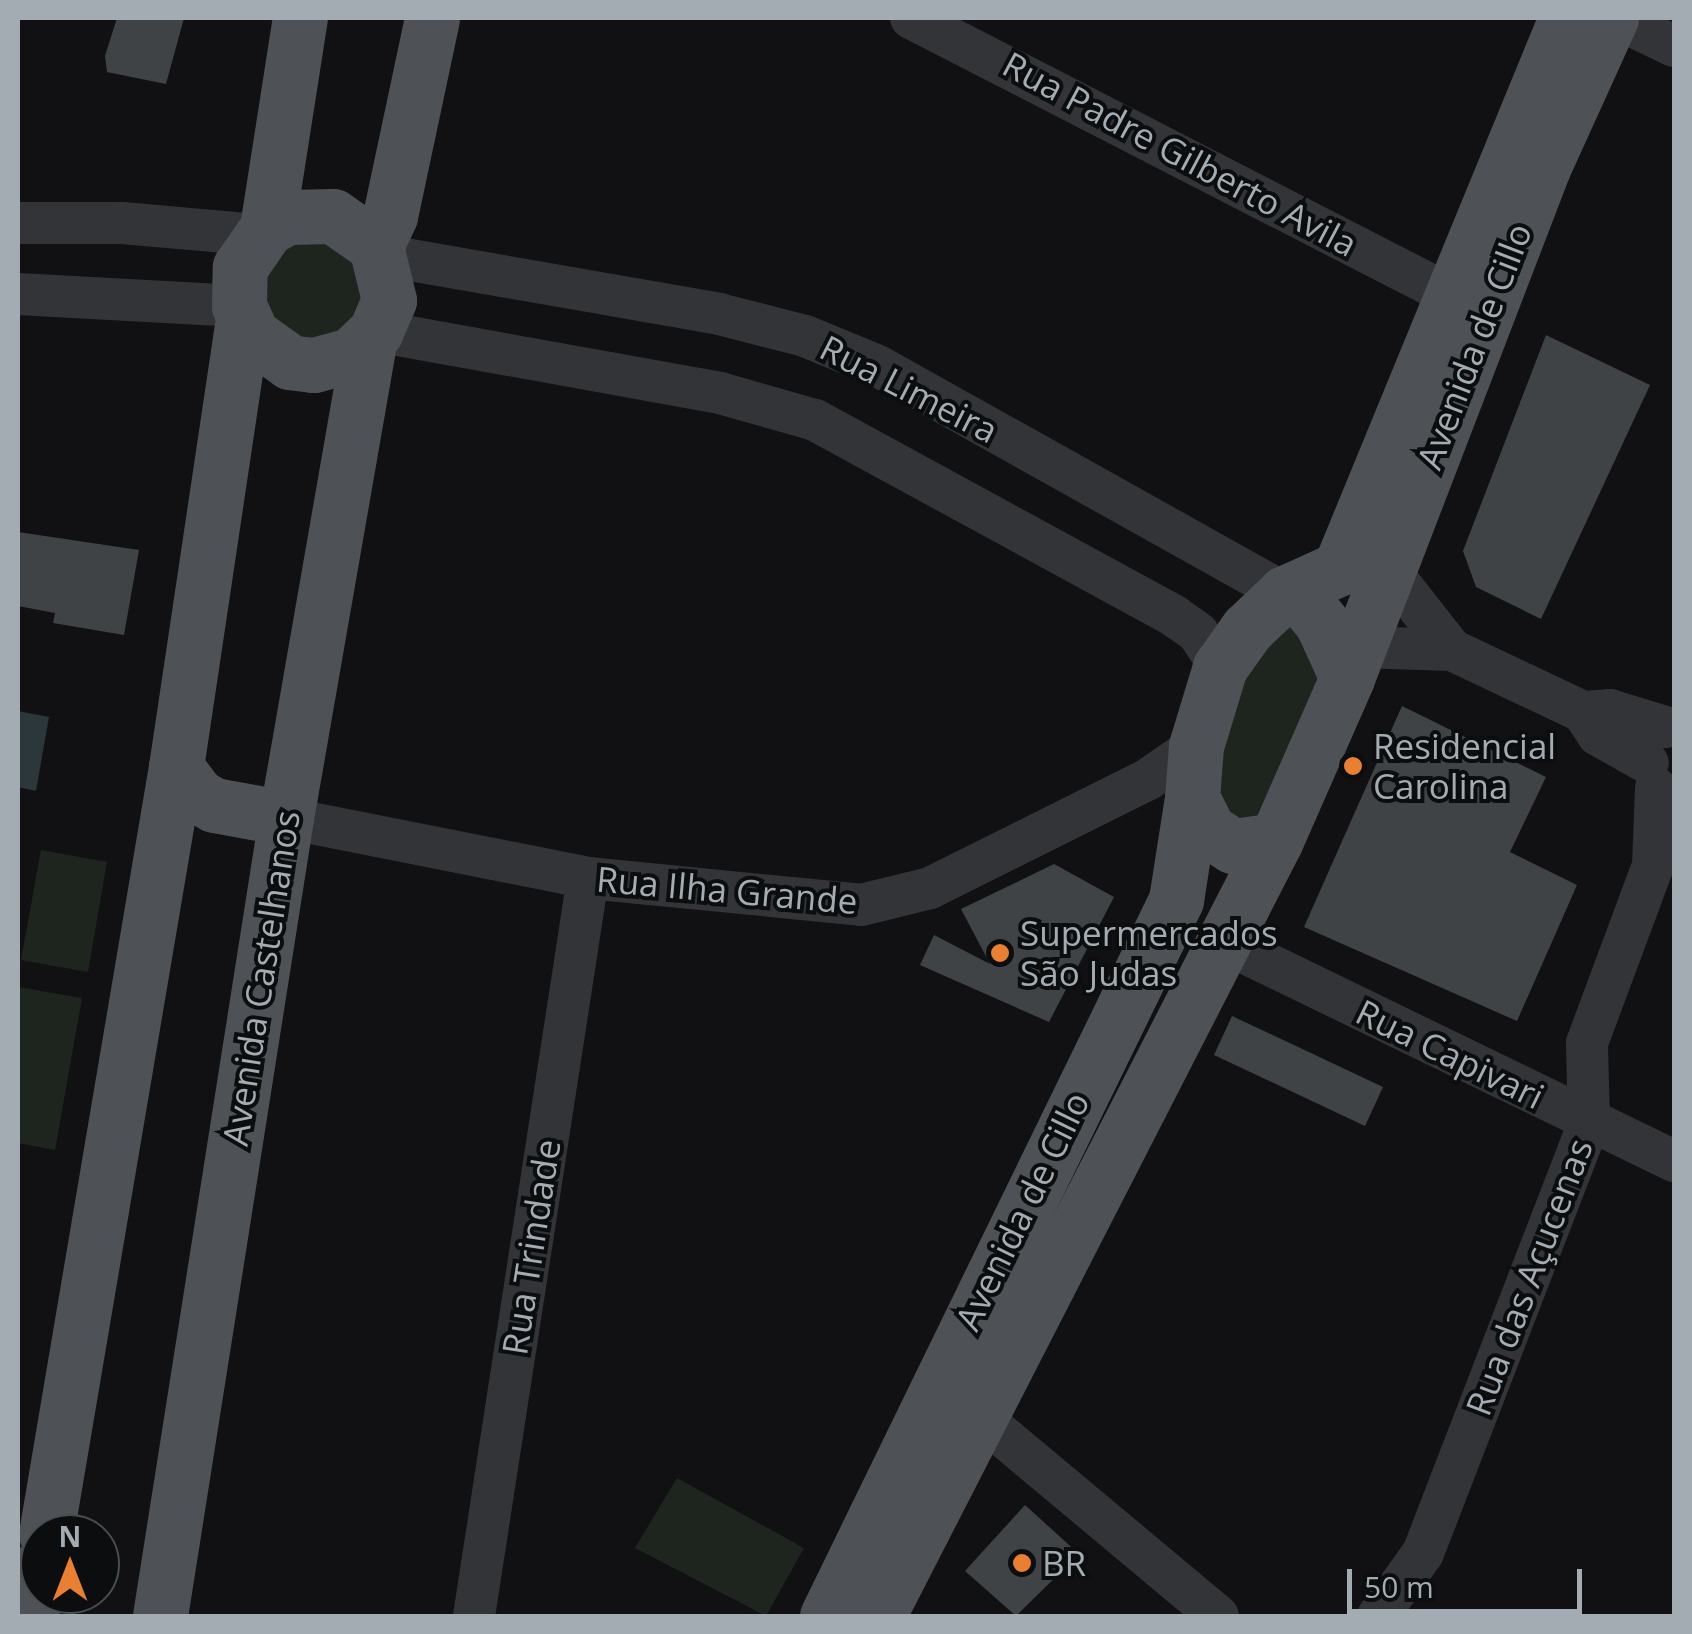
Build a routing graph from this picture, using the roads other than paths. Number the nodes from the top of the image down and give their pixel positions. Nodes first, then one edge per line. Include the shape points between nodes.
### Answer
1 (300, 18) edge
2 (432, 18) edge
3 (911, 18) edge
4 (1566, 18) edge
5 (1614, 18) edge
6 (1674, 46) edge
7 (18, 224) edge
8 (263, 232) junction
9 (379, 251) junction
10 (18, 294) edge
11 (1448, 294) junction
12 (241, 312) junction
13 (373, 336) junction
14 (1389, 570) junction
15 (1285, 594) junction
16 (1452, 650) junction
17 (1353, 662) junction
18 (1220, 667) junction
19 (1664, 760) edge
20 (176, 766) junction
21 (1194, 772) junction
22 (286, 818) junction
23 (1276, 840) junction
24 (1664, 851) edge
25 (588, 878) junction
26 (1227, 944) junction
27 (1589, 1122) junction
28 (1674, 1161) edge
29 (980, 1417) junction
30 (49, 1514) edge
31 (160, 1616) edge
32 (474, 1616) edge
33 (826, 1616) edge
34 (878, 1616) edge
35 (1218, 1616) edge
36 (1378, 1616) edge

1 - 8 main road
2 - 9 main road, Avenida Castelhanos
3 - 11 street, Rua Padre Gilberto Avila
4 - 11 main road, Avenida de Cillo
5 - 6 street
5 - 14 main road, Avenida de Cillo via 1536,186
7 - 8 street
8 - 9 main road via 288,217 333,216
8 - 12 main road via 240,267
9 - 13 main road, Avenida Castelhanos via 389,300
9 - 15 street, Rua Limeira via 805,336 878,366
10 - 12 street
11 - 15 main road, Avenida de Cillo via 1340,568
12 - 13 main road via 268,351 290,362 333,362
12 - 20 main road
13 - 18 street, Rua Limeira via 720,393 815,420 1174,616 1198,632
13 - 22 main road, Avenida Castelhanos
14 - 16 street
14 - 17 main road, Avenida de Cillo
15 - 17 main road via 1315,610
15 - 18 main road, Avenida de Cillo via 1246,629
16 - 17 street
16 - 19 street via 1583,712 1610,710
17 - 23 main road, Avenida de Cillo
18 - 21 main road, Avenida de Cillo
19 - 24 street, Rua das Açucenas
20 - 22 main road via 198,796 214,805
20 - 30 main road
21 - 23 main road via 1208,830 1233,846
21 - 25 street, Rua Ilha Grande via 1147,780 900,900 861,905
21 - 33 main road, Avenida de Cillo via 1176,900
22 - 25 street, Rua Ilha Grande
22 - 31 main road, Avenida Castelhanos
23 - 26 main road, Avenida de Cillo
24 - 27 street, Rua das Açucenas via 1587,1043
25 - 32 street, Rua Trindade
26 - 27 street, Rua Capivari
26 - 29 main road, Avenida de Cillo
27 - 28 street, Rua Capivari
27 - 36 street, Rua das Açucenas via 1423,1554
29 - 34 main road, Avenida de Cillo
29 - 35 street

